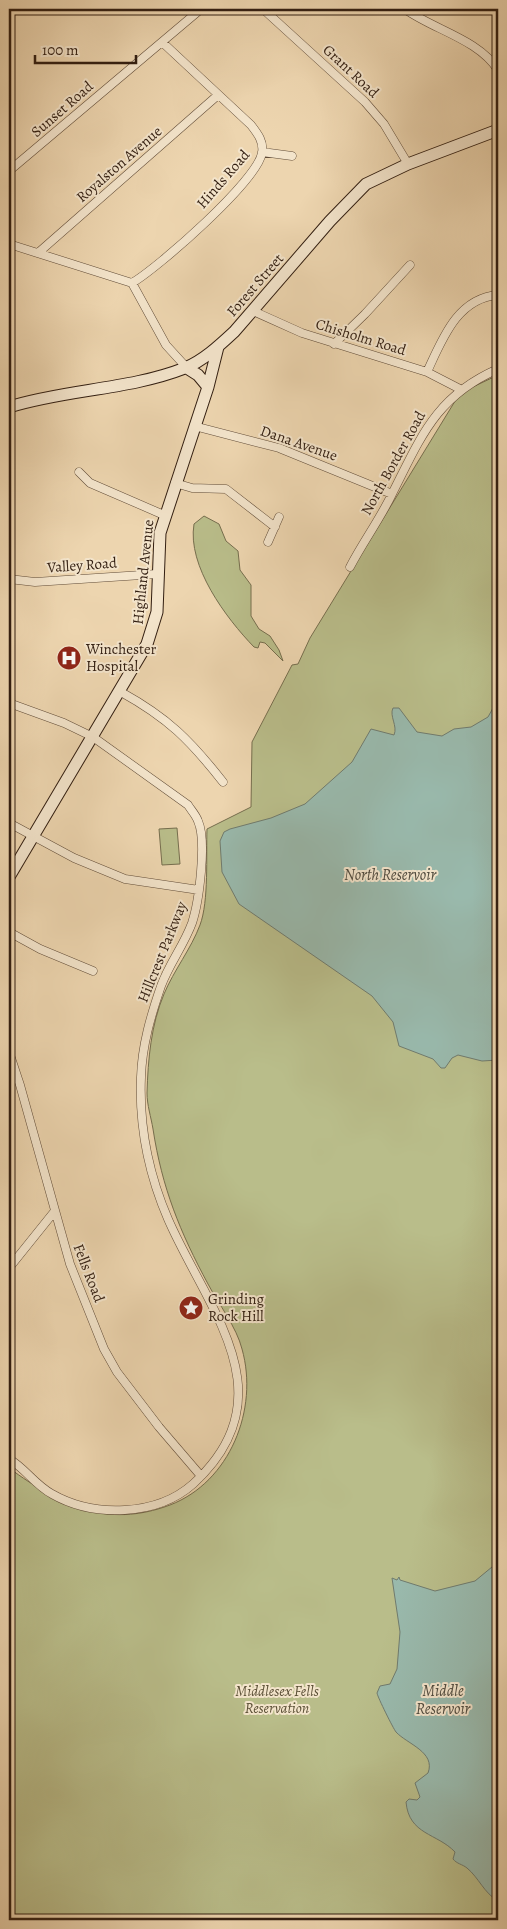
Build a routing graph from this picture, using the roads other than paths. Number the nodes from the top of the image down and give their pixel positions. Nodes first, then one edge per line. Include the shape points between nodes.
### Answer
1 (201, 9) edge
2 (263, 9) edge
3 (405, 9) edge
4 (162, 42) junction
5 (498, 70) edge
6 (218, 95) junction
7 (498, 130) edge
8 (262, 152) junction
9 (292, 156) dead end
10 (408, 164) junction
11 (9, 171) edge
12 (9, 244) edge
13 (38, 253) junction
14 (410, 265) dead end
15 (132, 283) junction
16 (498, 295) edge
17 (253, 311) junction
18 (334, 344) junction
19 (218, 346) junction
20 (187, 368) junction
21 (498, 369) edge
22 (427, 372) junction
23 (208, 387) junction
24 (460, 389) junction
25 (9, 407) edge
26 (194, 426) junction
27 (80, 472) dead end
28 (175, 482) junction
29 (392, 494) junction
30 (164, 515) junction
31 (279, 518) dead end
32 (275, 527) junction
33 (268, 542) dead end
34 (350, 567) dead end
35 (157, 574) junction
36 (9, 579) edge
37 (121, 692) junction
38 (9, 703) edge
39 (93, 737) junction
40 (224, 782) dead end
41 (9, 823) edge
42 (34, 836) junction
43 (9, 878) edge
44 (199, 890) junction
45 (9, 932) edge
46 (93, 971) dead end
47 (9, 1052) edge
48 (54, 1212) junction
49 (9, 1268) edge
50 (9, 1459) edge
51 (202, 1476) junction

1 - 4 street, Sunset Road
2 - 10 street, Grant Road via 365,102 384,124
3 - 5 street via 481,52
4 - 6 street, Hinds Road
4 - 11 street, Sunset Road
6 - 8 street, Hinds Road via 257,132
6 - 13 street, Royalston Avenue
7 - 10 main road, Forest Street
8 - 9 street
8 - 15 street, Hinds Road via 257,166 229,198 172,253
10 - 17 main road, Forest Street via 380,176 360,190
12 - 13 street
13 - 15 street
14 - 18 street
15 - 20 street via 166,345
16 - 22 street via 469,305 452,323
17 - 18 street, Chisholm Road via 302,334
17 - 19 main road, Forest Street
18 - 22 street, Chisholm Road
19 - 20 main road, Forest Street
19 - 23 main road, Highland Avenue
20 - 23 main road
20 - 25 main road, Forest Street
21 - 24 street, North Border Road
22 - 24 street, Chisholm Road
23 - 26 main road, Highland Avenue
24 - 29 street, North Border Road via 440,409 422,435
26 - 28 main road, Highland Avenue
26 - 29 street, Dana Avenue via 279,448
27 - 30 street via 90,483
28 - 30 main road, Highland Avenue
28 - 32 street via 202,489 226,489
29 - 34 street, North Border Road
30 - 35 main road, Highland Avenue
31 - 32 street
32 - 33 street
35 - 36 street, Valley Road via 35,582
35 - 37 main road, Highland Avenue via 157,612 153,629
37 - 39 main road, Highland Avenue
37 - 40 street via 154,710 179,731
38 - 39 street
39 - 42 main road, Highland Avenue
39 - 44 street, Hillcrest Parkway via 188,806 198,820 202,844
41 - 42 street
42 - 43 main road, Highland Avenue
42 - 44 street via 74,858 125,878
44 - 51 street, Hillcrest Parkway via 192,922 159,993 144,1041 141,1077 145,1144 155,1182 181,1248 227,1334 236,1365 240,1396 235,1422 222,1451
45 - 46 street
47 - 48 street, Fells Road
48 - 49 street
48 - 51 street, Fells Road via 80,1294 117,1372
50 - 51 street, Hillcrest Parkway via 34,1483 54,1496 77,1505 101,1509 153,1506 180,1494

